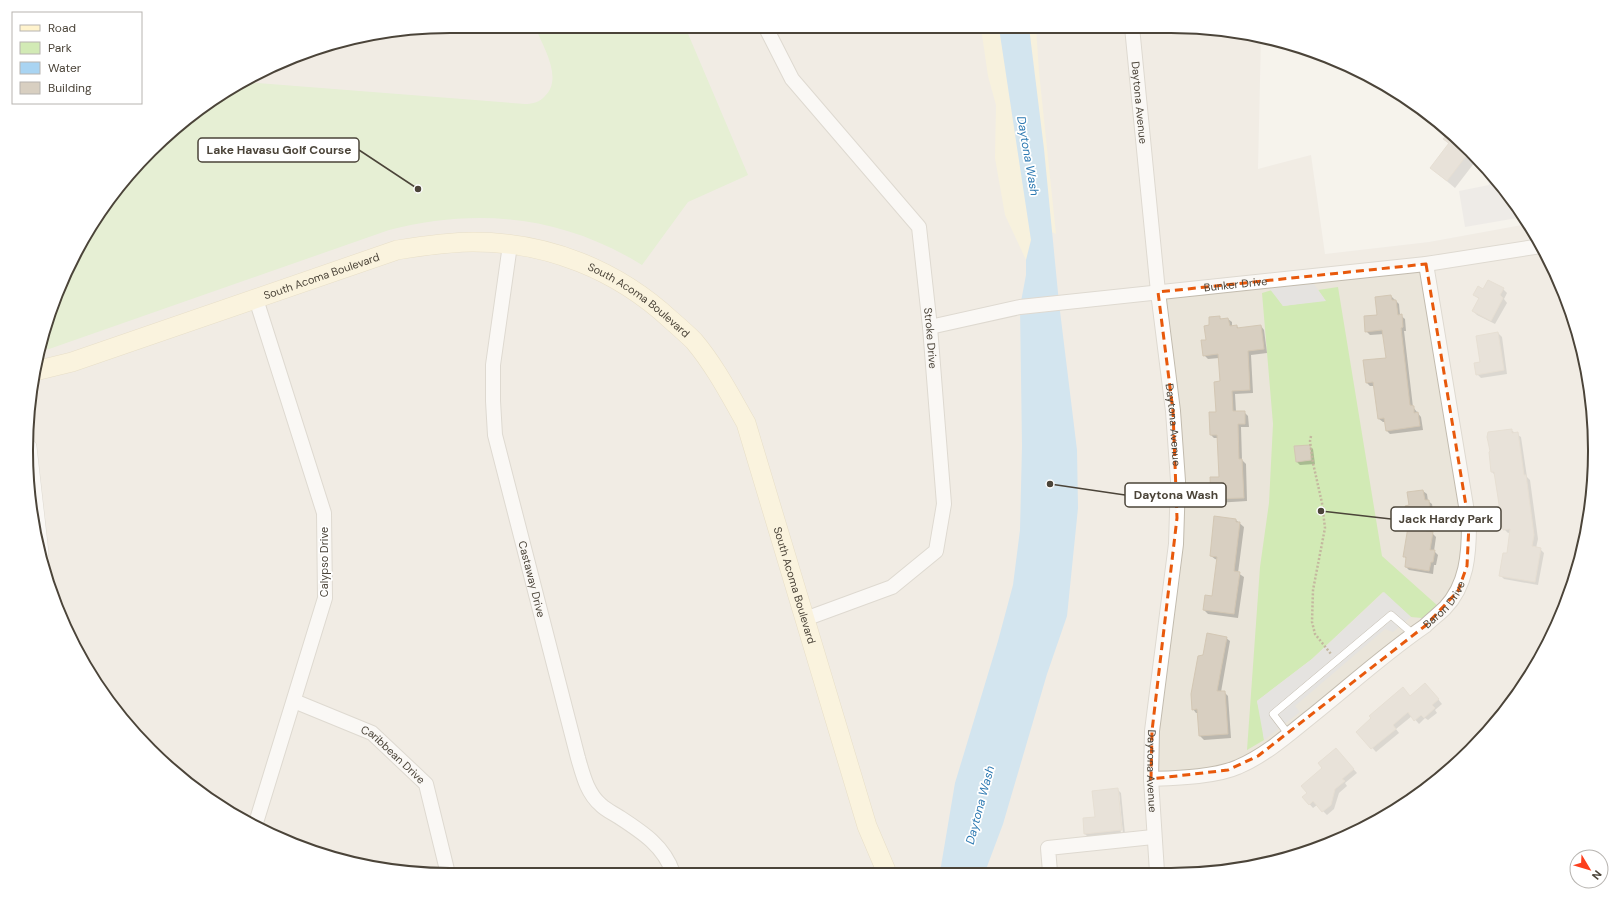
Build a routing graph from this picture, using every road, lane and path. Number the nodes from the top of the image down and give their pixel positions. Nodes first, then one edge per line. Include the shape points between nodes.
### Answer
1 (769, 33) edge
2 (1133, 33) edge
3 (510, 245) junction
4 (1535, 247) edge
5 (1426, 264) junction
6 (1158, 292) junction
7 (256, 299) junction
8 (930, 327) junction
9 (41, 369) edge
10 (1311, 436) dead end
11 (805, 619) junction
12 (1413, 634) junction
13 (1337, 660) junction
14 (294, 701) junction
15 (1289, 735) junction
16 (1151, 779) junction
17 (257, 820) edge
18 (1154, 837) junction
19 (447, 868) edge
20 (672, 868) edge
21 (885, 868) edge
22 (1050, 868) edge
23 (1156, 868) edge

1 - 8 street, Stroke Drive via 792,79 919,227
2 - 6 street, Daytona Avenue
3 - 7 main road, South Acoma Boulevard via 473,242 435,244 398,250
3 - 11 main road, South Acoma Boulevard via 580,261 620,281 656,307 693,341 723,381 746,423
3 - 20 street, Castaway Drive via 493,365 495,435 578,758 590,792 600,805 637,828 658,845
4 - 5 street, Bunker Drive
5 - 6 street, Bunker Drive
5 - 12 street, Baron Drive via 1469,524 1469,540 1467,566 1458,591 1446,608
6 - 8 street, Bunker Drive via 1020,307
6 - 16 street, Daytona Avenue via 1173,411 1178,481 1176,544 1152,731
7 - 9 main road, South Acoma Boulevard via 72,362
7 - 14 street, Calypso Drive via 324,513 325,598
8 - 11 street, Stroke Drive via 944,504 936,551 892,587
10 - 13 path via 1313,463 1325,528 1312,590 1312,622 1314,634
11 - 21 main road, South Acoma Boulevard via 866,826
12 - 13 lane via 1391,615
12 - 15 street, Baron Drive
13 - 15 lane via 1273,714
14 - 17 street, Calypso Drive
14 - 19 street, Caribbean Drive via 372,734 426,784
15 - 16 street, Baron Drive via 1238,768
16 - 18 street, Daytona Avenue
18 - 22 street via 1048,848
18 - 23 street, Daytona Avenue

